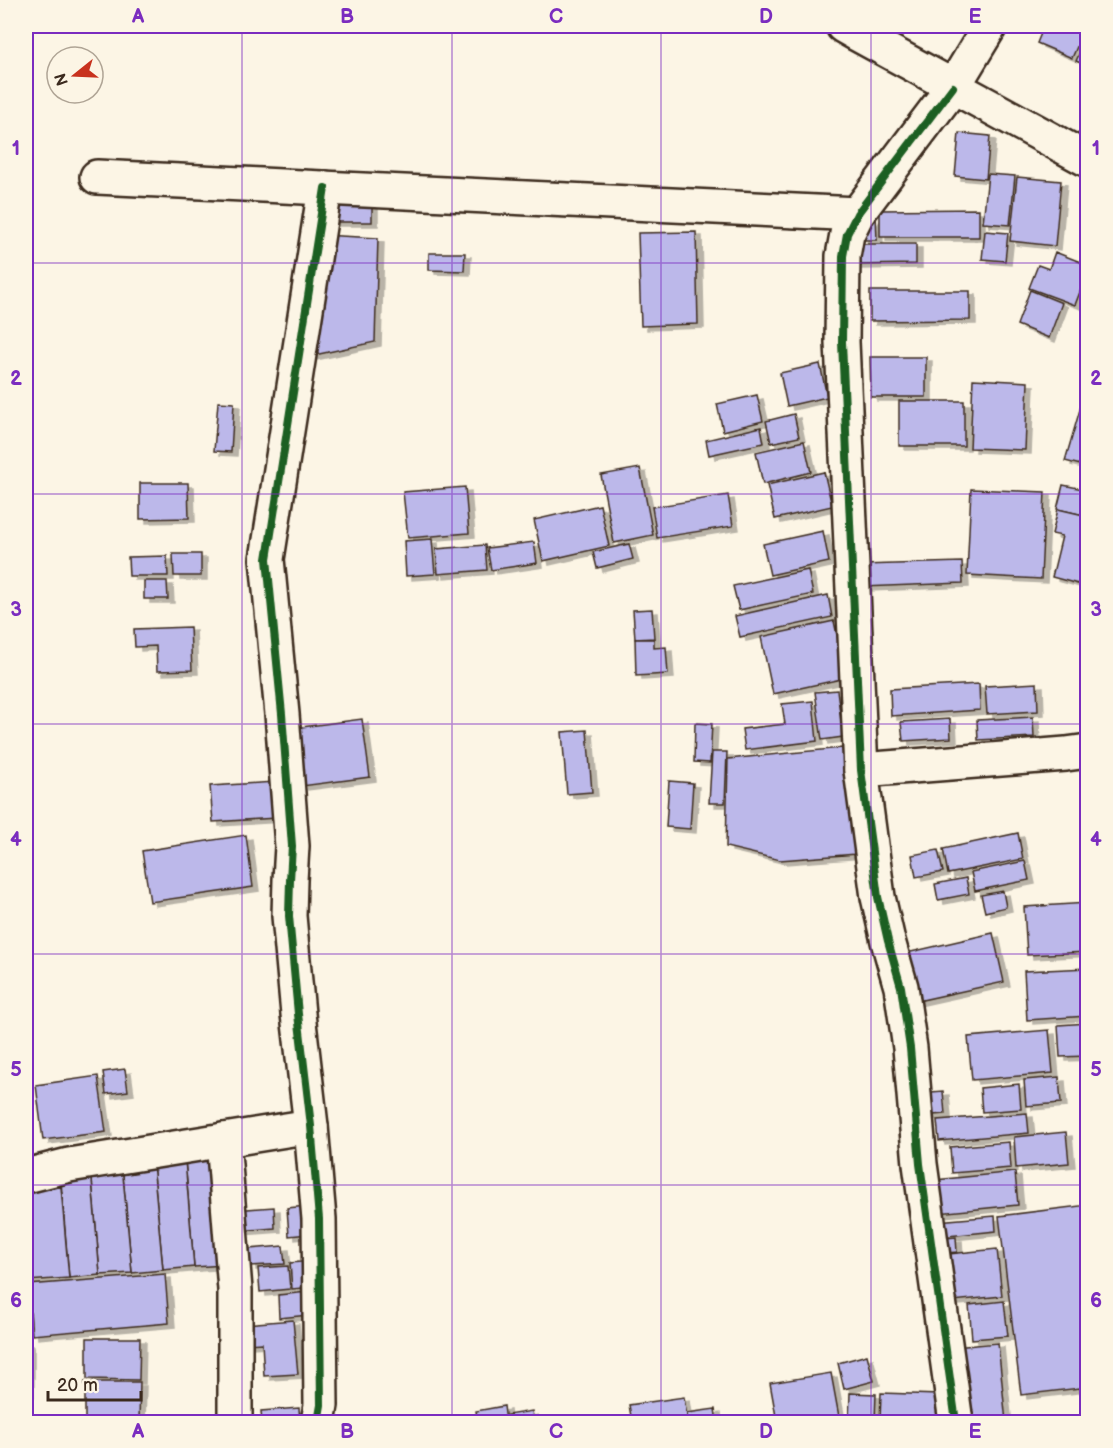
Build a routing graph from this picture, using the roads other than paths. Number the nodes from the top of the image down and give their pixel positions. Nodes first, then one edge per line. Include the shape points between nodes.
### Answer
1 (843, 26) edge
2 (990, 26) edge
3 (953, 87) junction
4 (1088, 160) edge
5 (97, 177) dead end
6 (325, 188) junction
7 (857, 214) junction
8 (1088, 751) edge
9 (861, 770) junction
10 (311, 1126) junction
11 (223, 1140) junction
12 (26, 1176) edge
13 (235, 1422) edge
14 (318, 1422) edge
15 (956, 1422) edge

1 - 3 street
2 - 3 street
3 - 4 street
3 - 7 street
5 - 6 street
6 - 7 street
6 - 10 street via 267,560 292,846 289,915
7 - 9 street via 847,234 843,256 842,342
8 - 9 street
9 - 15 street via 878,897 903,997 920,1164
10 - 11 street
10 - 14 street via 319,1219
11 - 12 street via 69,1165
11 - 13 street via 235,1290

